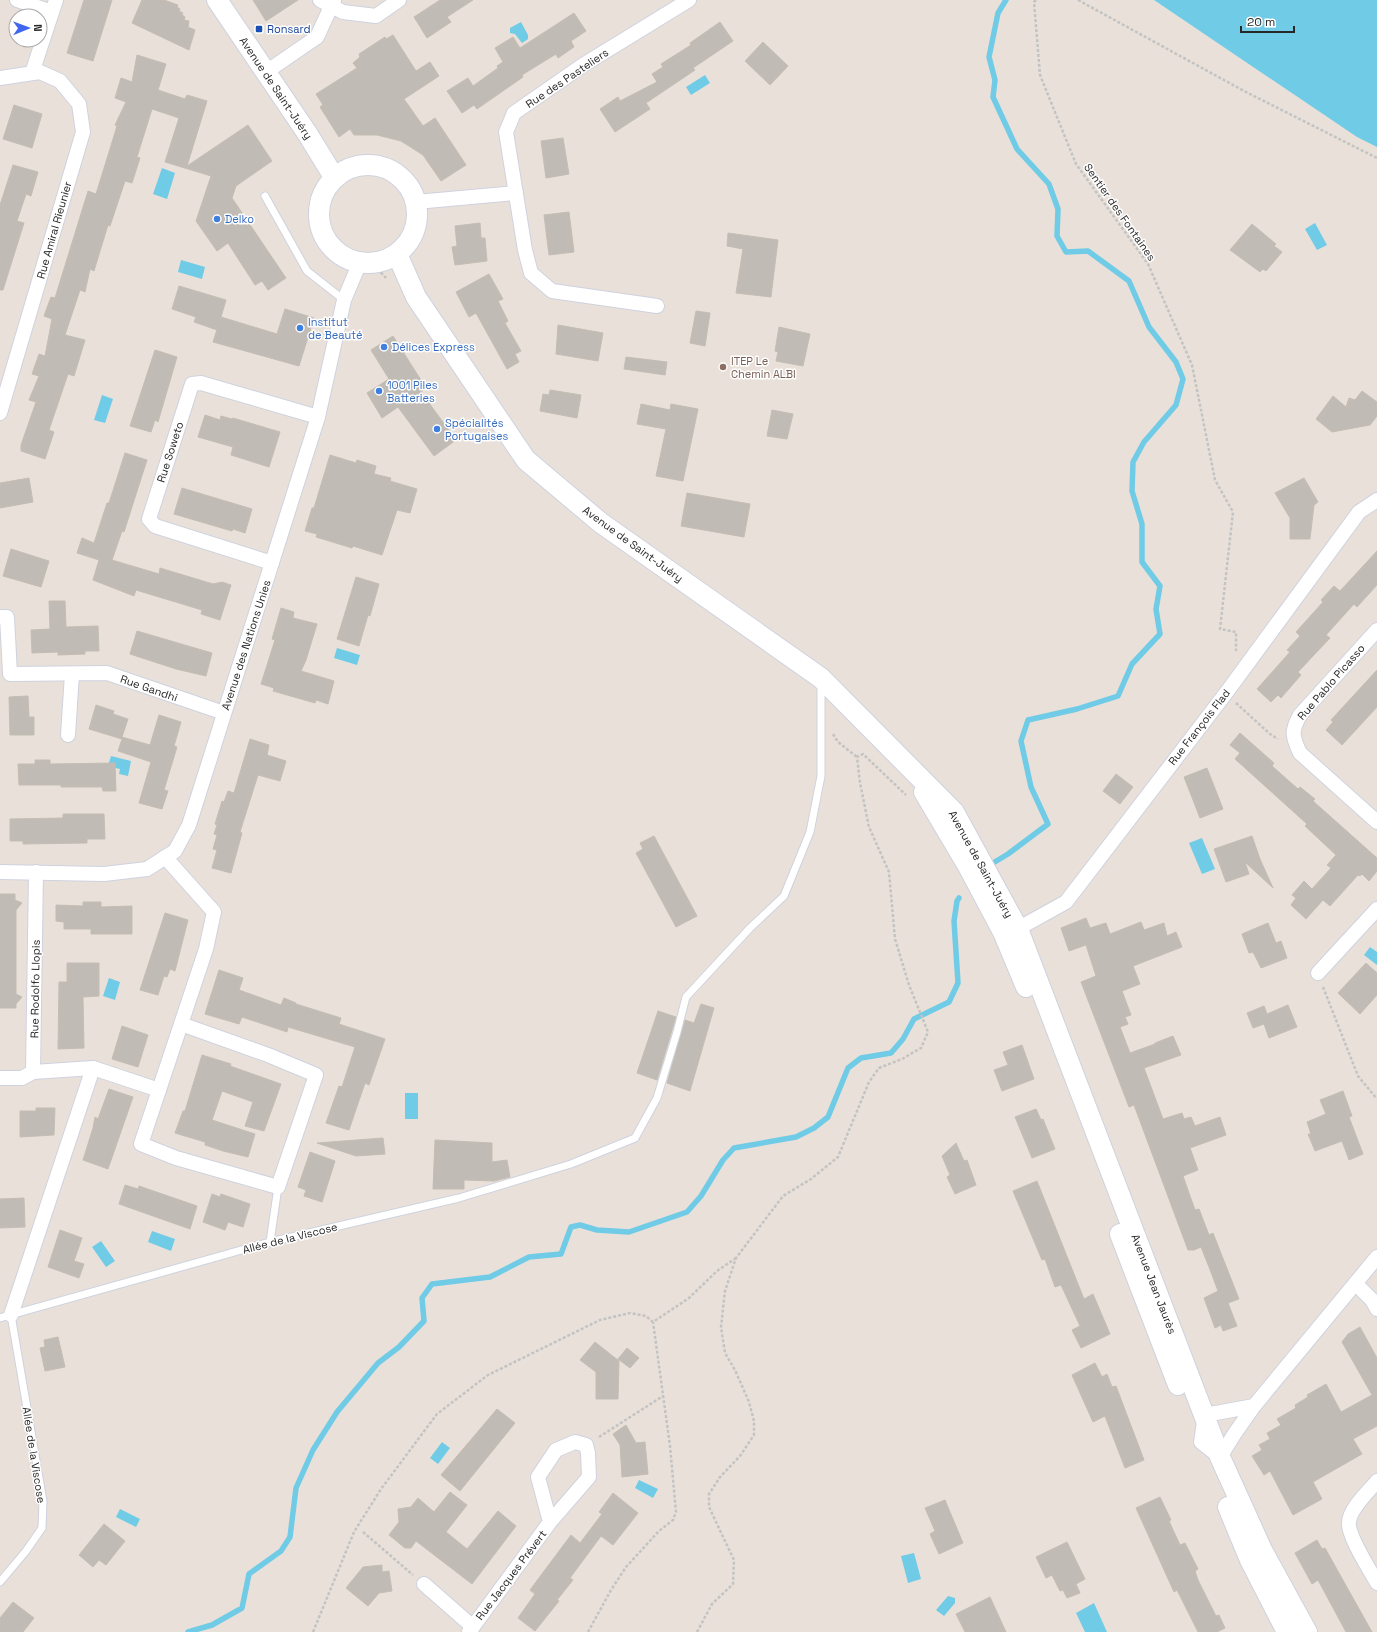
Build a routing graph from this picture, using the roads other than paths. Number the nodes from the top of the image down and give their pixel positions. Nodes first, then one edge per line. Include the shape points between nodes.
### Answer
1 (17, 0) edge
2 (217, 0) edge
3 (400, 0) edge
4 (689, 0) edge
5 (329, 2) edge
6 (54, 6) edge
7 (266, 72) junction
8 (32, 73) junction
9 (0, 78) edge
10 (334, 177) junction
11 (516, 193) junction
12 (265, 196) dead end
13 (416, 202) junction
14 (397, 254) junction
15 (360, 262) junction
16 (344, 300) junction
17 (657, 306) dead end
18 (0, 414) edge
19 (318, 417) junction
20 (1377, 500) edge
21 (272, 563) junction
22 (0, 617) edge
23 (1377, 630) edge
24 (72, 674) junction
25 (821, 678) junction
26 (224, 713) junction
27 (68, 735) dead end
28 (1377, 822) edge
29 (165, 857) junction
30 (0, 872) edge
31 (36, 872) junction
32 (1377, 909) edge
33 (1011, 932) junction
34 (1318, 973) road end
35 (181, 1024) junction
36 (93, 1068) junction
37 (33, 1072) junction
38 (0, 1078) edge
39 (159, 1090) junction
40 (278, 1187) junction
41 (270, 1242) junction
42 (1377, 1257) edge
43 (1356, 1284) junction
44 (1377, 1309) edge
45 (6, 1317) edge
46 (1254, 1406) junction
47 (1205, 1416) junction
48 (1201, 1442) junction
49 (1220, 1457) junction
50 (1377, 1481) edge
51 (550, 1522) junction
52 (0, 1582) edge
53 (1377, 1583) edge
54 (424, 1584) road end
55 (471, 1629) edge
56 (1287, 1632) edge
57 (1307, 1632) edge

1 - 6 street
2 - 7 main road, Avenue de Saint-Juéry
3 - 5 street via 376,16 343,12
4 - 11 street, Rue des Pasteliers via 583,65 514,113 506,132
5 - 7 street via 317,37
6 - 8 street
7 - 10 main road, Avenue de Saint-Juéry
8 - 9 street, Rue Amiral Rieunier
8 - 18 street, Rue Amiral Rieunier via 40,72 60,81 79,104 83,132
10 - 13 main road via 349,168 365,164 382,166 397,174 409,186
10 - 15 main road via 324,190 319,204 319,220 323,235 332,248 345,258
11 - 13 street
11 - 17 street, Rue des Pasteliers via 531,273 552,291
12 - 16 lane via 307,271
13 - 14 main road via 414,231
14 - 15 main road via 373,263
14 - 25 main road, Avenue de Saint-Juéry via 416,297 526,460 601,524
15 - 16 street, Avenue des Nations Unies
16 - 19 street, Avenue des Nations Unies
19 - 21 street, Avenue des Nations Unies
19 - 21 street, Rue Soweto via 201,383 192,384 148,519 155,526
20 - 33 street, Rue François Flad via 1359,512 1226,693 1066,902
21 - 26 street, Avenue des Nations Unies
22 - 24 street, Rue Gandhi via 7,617 10,674
23 - 28 street, Rue Pablo Picasso via 1300,715 1294,727 1293,739 1300,753
24 - 26 street, Rue Gandhi via 107,673
24 - 27 street
25 - 33 main road, Avenue de Saint-Juéry via 954,812 975,864
25 - 41 lane, Allée de la Viscose via 821,776 810,832 784,896 686,996 657,1098 635,1138 571,1164 459,1198
26 - 29 street, Avenue des Nations Unies via 189,825 175,851
29 - 31 street, Avenue des Nations Unies via 147,869 104,874
29 - 35 street via 214,912 206,949
30 - 31 street, Avenue des Nations Unies
31 - 37 street, Rue Rodolfo Llopis
32 - 34 street
33 - 47 main road, Avenue Jean Jaurès
33 - 48 main road, Avenue Jean Jaurès via 1042,1027
35 - 39 street
35 - 40 street via 316,1075
36 - 37 street
36 - 39 street
36 - 45 street
37 - 38 street via 22,1078
39 - 40 street via 141,1144 176,1158
40 - 41 lane
41 - 45 lane, Allée de la Viscose
42 - 43 street
43 - 44 street
43 - 46 street
45 - 52 lane, Allée de la Viscose via 43,1501 42,1528
46 - 47 street
46 - 49 street
47 - 48 street
47 - 49 main road, Avenue Jean Jaurès
48 - 49 street
48 - 56 main road, Avenue Jean Jaurès via 1250,1560
49 - 57 main road, Avenue Jean Jaurès via 1262,1550
50 - 53 street via 1356,1507 1349,1521 1350,1533
51 - 51 street, Rue Jacques Prévert via 589,1477 586,1445 575,1442 556,1450 538,1477
51 - 55 street, Rue Jacques Prévert
54 - 55 street, Rue Jacques Prévert

